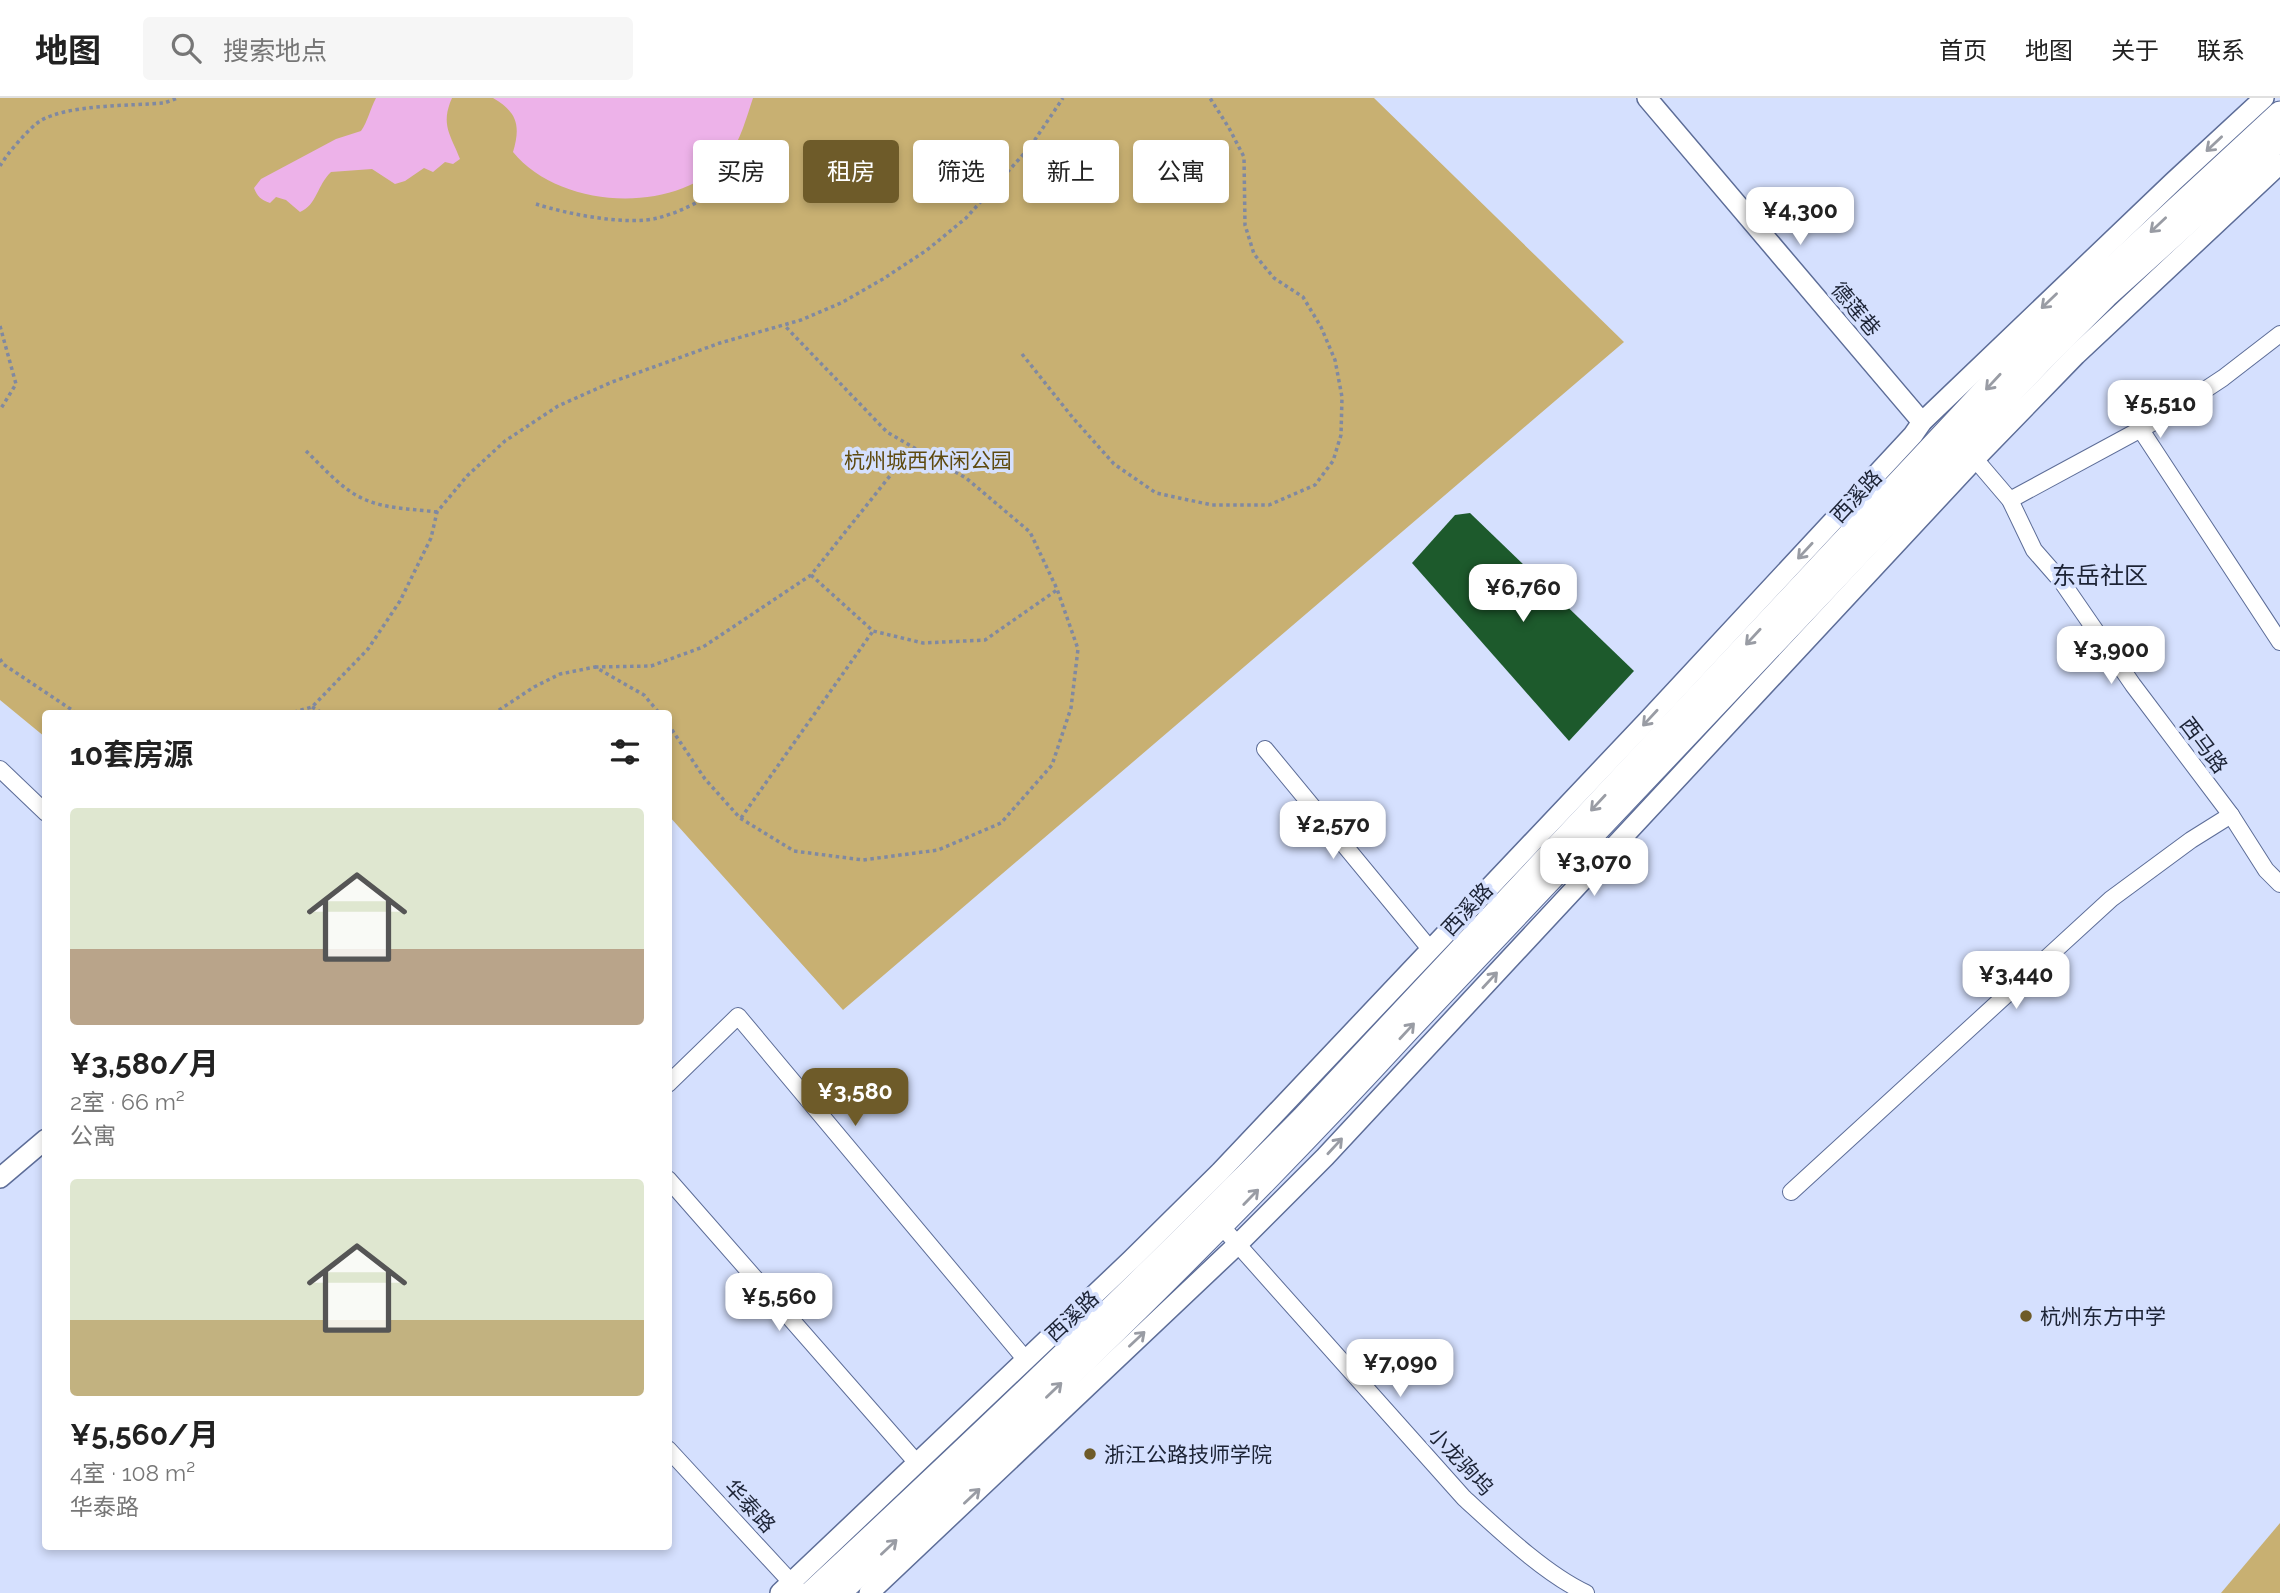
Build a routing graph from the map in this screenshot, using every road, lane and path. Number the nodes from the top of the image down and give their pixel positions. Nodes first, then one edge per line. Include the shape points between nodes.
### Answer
1 (178, 98) edge
2 (1063, 98) edge
3 (1210, 98) edge
4 (1647, 98) edge
5 (2264, 98) edge
6 (2280, 113) edge
7 (2280, 139) edge
8 (2280, 164) edge
9 (0, 166) edge
10 (693, 203) edge
11 (536, 204) dead end
12 (784, 325) junction
13 (0, 326) edge
14 (2280, 334) edge
15 (1022, 354) dead end
16 (0, 410) edge
17 (1922, 422) junction
18 (2141, 430) junction
19 (913, 447) junction
20 (306, 451) dead end
21 (1975, 459) junction
22 (2010, 500) junction
23 (437, 512) junction
24 (811, 575) junction
25 (1057, 589) junction
26 (873, 631) junction
27 (2280, 642) edge
28 (0, 659) edge
29 (595, 667) junction
30 (312, 708) junction
31 (72, 710) edge
32 (304, 710) edge
33 (316, 710) edge
34 (500, 710) edge
35 (657, 710) edge
36 (672, 730) edge
37 (1265, 750) dead end
38 (0, 769) edge
39 (42, 809) edge
40 (2231, 816) junction
41 (740, 818) junction
42 (2280, 884) edge
43 (1430, 949) junction
44 (672, 1080) edge
45 (42, 1142) edge
46 (0, 1178) edge
47 (672, 1184) edge
48 (1791, 1192) dead end
49 (1216, 1220) junction
50 (1237, 1245) junction
51 (1026, 1360) junction
52 (672, 1453) edge
53 (917, 1463) junction
54 (796, 1590) edge
55 (839, 1593) edge
56 (869, 1593) edge
57 (1586, 1593) edge

1 - 9 path via 69,110 39,121
2 - 12 path via 1000,182 927,250 841,303
3 - 15 path via 1244,157 1245,225 1254,254 1273,278 1303,297 1335,360 1342,397 1341,435 1333,461 1315,485 1269,505 1212,505 1156,493 1114,464
4 - 17 street, 德莲巷
5 -> 17 street, 西溪路
6 -> 49 main road, 西溪路 via 2016,357 1303,1118
49 -> 7 main road, 西溪路 via 1312,1134 2040,362
8 - 21 street via 2076,355
10 - 11 path via 658,218 632,220 598,218
12 - 19 path via 887,432
12 - 23 path via 670,360 558,407 505,441 467,475
13 - 16 path via 16,384
14 - 18 street via 2223,378
17 -> 43 street, 西溪路
18 - 22 street
18 - 27 street
19 - 24 path
19 - 25 path via 966,478 1030,532
20 - 23 path via 366,500
21 - 22 street, 西马路
50 -> 21 street via 1334,1147
22 - 40 street, 西马路 via 2034,550
23 - 30 path via 430,538 400,601 369,649
24 - 26 path
24 - 29 path via 703,647 651,666
25 - 26 path via 985,640 923,643
25 - 41 path via 1079,649 1071,708 1052,765 1000,823 938,850 863,860 794,851
26 - 41 path
28 - 31 path
29 - 34 path via 560,674
29 - 35 path via 644,695
30 - 32 path
30 - 33 path
36 - 41 path via 705,779
37 - 43 street
38 - 39 street
40 - 42 street, 西马路
40 - 48 street via 2111,899
43 - 51 street, 西溪路 via 1220,1172
44 - 51 street via 738,1016
45 - 46 street
47 - 53 street
49 - 50 street, 小龙驹坞
49 - 54 main road, 西溪路 via 948,1466
55 -> 49 main road, 西溪路 via 971,1471
56 -> 50 street
50 - 57 street, 小龙驹坞 via 1464,1498 1570,1586
51 - 53 street, 西溪路
52 - 54 street, 华泰路
53 - 54 street, 西溪路

